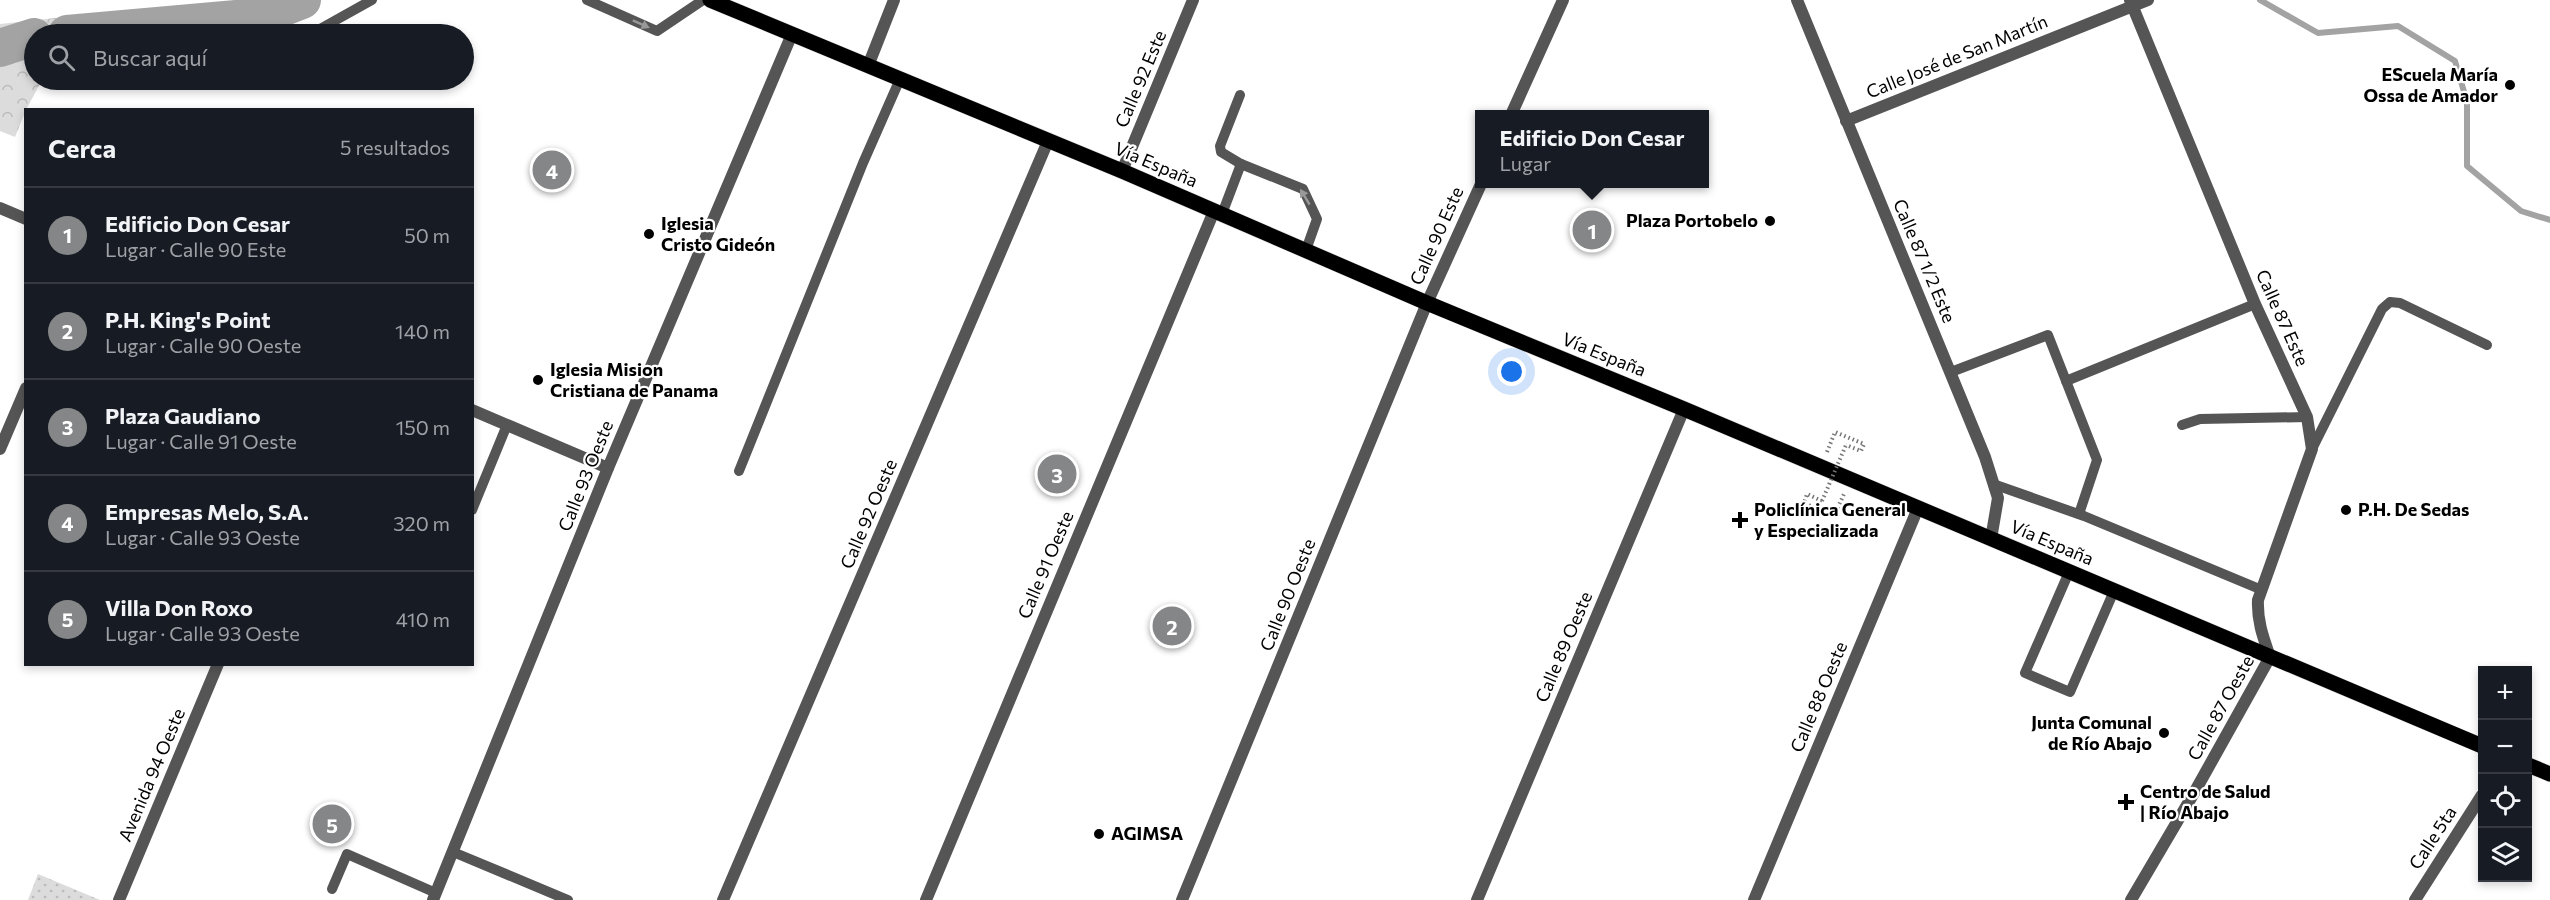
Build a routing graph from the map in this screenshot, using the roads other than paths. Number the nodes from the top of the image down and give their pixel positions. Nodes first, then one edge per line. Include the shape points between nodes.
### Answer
1 (372, 0) edge
2 (587, 0) edge
3 (703, 0) edge
4 (710, 0) edge
5 (894, 0) edge
6 (1193, 0) edge
7 (1563, 0) edge
8 (1797, 0) edge
9 (2148, 0) edge
10 (2131, 3) edge
11 (329, 24) edge
12 (792, 34) junction
13 (868, 66) junction
14 (900, 79) junction
15 (1240, 95) dead end
16 (1513, 110) edge
17 (1846, 121) junction
18 (1048, 141) junction
19 (1241, 164) junction
20 (1122, 171) junction
21 (1479, 188) edge
22 (0, 208) edge
23 (1218, 212) junction
24 (24, 218) edge
25 (1306, 250) junction
26 (1427, 303) junction
27 (2255, 304) junction
28 (2487, 345) dead end
29 (1951, 372) junction
30 (2066, 381) junction
31 (24, 393) edge
32 (1684, 409) junction
33 (474, 411) edge
34 (2307, 417) junction
35 (507, 425) junction
36 (2182, 425) dead end
37 (0, 449) edge
38 (2312, 449) junction
39 (608, 468) junction
40 (739, 471) dead end
41 (1993, 484) junction
42 (474, 505) edge
43 (1918, 508) junction
44 (2079, 514) junction
45 (1991, 539) junction
46 (2069, 572) junction
47 (2262, 590) junction
48 (2114, 591) junction
49 (2270, 657) junction
50 (217, 666) edge
51 (2478, 744) edge
52 (2532, 767) edge
53 (2550, 774) edge
54 (2478, 801) edge
55 (453, 852) junction
56 (332, 889) dead end
57 (435, 897) edge
58 (119, 900) edge
59 (568, 900) edge
60 (723, 900) edge
61 (926, 900) edge
62 (1182, 900) edge
63 (1477, 900) edge
64 (1754, 900) edge
65 (2131, 900) edge
66 (2415, 900) edge

1 - 11 lane
2 -> 3 lane via 657,31
4 - 12 main road, Vía España
5 - 13 street
6 - 20 street, Calle 92 Este
7 - 16 street
8 - 17 street, Calle 87 1/2 Este
9 - 10 street, Calle José de San Martín
10 - 17 street, Calle José de San Martín
10 - 27 street, Calle 87 Este
12 - 13 main road, Vía España
12 - 39 street, Calle 93 Oeste
13 - 14 main road, Vía España
14 - 18 main road, Vía España
14 - 40 lane
15 - 19 lane via 1220,146 1224,156
17 - 29 street, Calle 87 1/2 Este
18 - 20 main road, Vía España
18 - 60 street, Calle 92 Oeste
19 - 23 lane
25 -> 19 lane via 1317,219 1303,189
20 - 23 main road, Vía España
21 - 26 street, Calle 90 Este
22 - 24 street
23 - 25 main road, Vía España
23 - 61 street, Calle 91 Oeste
25 - 26 main road, Vía España
26 - 32 main road, Vía España
26 - 62 street, Calle 90 Oeste
27 - 30 lane
27 - 34 street, Calle 87 Este
28 - 38 lane via 2400,303 2390,302 2382,309
29 - 30 lane via 2048,335
29 - 41 street, Calle 87 1/2 Este
30 - 44 lane via 2097,460
31 - 37 street
32 - 43 main road, Vía España
32 - 63 street, Calle 89 Oeste
33 - 35 street
34 - 36 lane via 2200,419
34 - 38 street, Calle 87 Este
35 - 39 street
35 - 42 lane
38 - 47 street, Calle 87 Este
39 - 55 street, Calle 93 Oeste
41 - 44 lane
41 - 45 street, Calle 87 1/2 Este via 1998,498
43 - 45 main road, Vía España
43 - 64 street, Calle 88 Oeste
44 - 47 lane
45 - 46 main road, Vía España
46 - 48 main road, Vía España
46 - 48 lane via 2025,673 2070,692
47 - 49 street, Calle 87 Este via 2257,615
48 - 49 main road, Vía España
49 - 51 main road, Vía España
49 - 65 street, Calle 87 Oeste
50 - 58 street, Avenida 94 Oeste
52 - 53 main road
54 - 66 street, Calle 5ta
55 - 57 street, Calle 93 Oeste
55 - 59 lane
56 - 57 lane via 347,854

